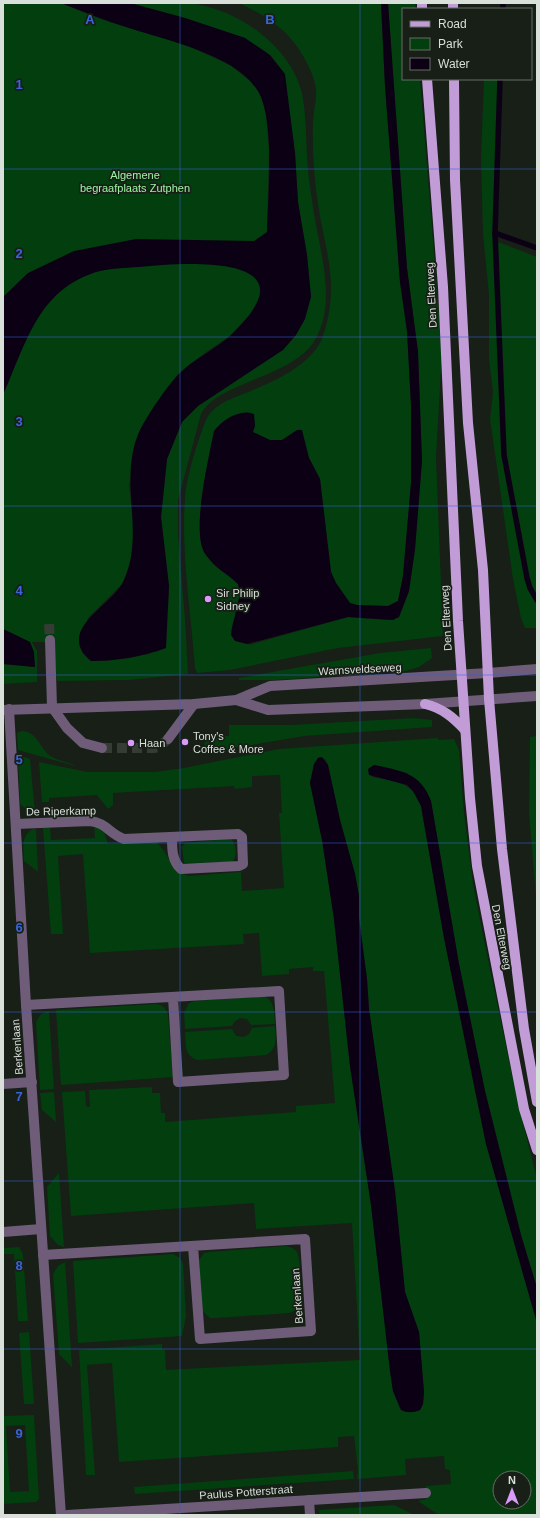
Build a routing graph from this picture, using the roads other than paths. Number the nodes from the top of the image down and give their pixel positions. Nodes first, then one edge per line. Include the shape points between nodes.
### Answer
1 (427, 80) edge
2 (454, 80) edge
3 (50, 640) tunnel mouth
4 (537, 669) edge
5 (488, 674) junction
6 (462, 675) junction
7 (537, 696) edge
8 (489, 699) junction
9 (236, 700) junction
10 (463, 701) junction
11 (194, 704) junction
12 (425, 704) junction
13 (52, 707) junction
14 (6, 710) edge
15 (465, 730) junction
16 (168, 739) tunnel mouth
17 (102, 748) tunnel mouth
18 (16, 824) junction
19 (172, 838) junction
20 (173, 997) junction
21 (26, 1005) junction
22 (32, 1082) junction
23 (3, 1084) edge
24 (537, 1102) edge
25 (537, 1150) edge
26 (41, 1229) junction
27 (3, 1232) edge
28 (194, 1246) junction
29 (43, 1255) junction
30 (426, 1493) dead end
31 (309, 1500) junction
32 (205, 1511) edge
33 (61, 1515) edge
34 (67, 1515) edge
35 (310, 1515) edge

1 - 6 main road, Den Elterweg via 443,287
2 - 5 main road, Den Elterweg via 455,180 468,423 483,570
3 - 13 street
4 - 5 street, Warnsveldseweg
5 - 6 street, Warnsveldseweg
5 - 8 main road, Den Elterweg
6 - 9 street, Warnsveldseweg via 270,686
6 - 10 main road, Den Elterweg
7 - 8 street, Warnsveldseweg
8 - 10 street, Warnsveldseweg
8 - 24 main road, Den Elterweg via 502,849 524,1029
9 - 11 street, Warnsveldseweg
9 - 12 street, Warnsveldseweg via 268,710
10 - 12 street, Warnsveldseweg
10 - 15 main road, Den Elterweg
11 - 13 street, Warnsveldseweg
11 - 16 street
12 - 15 main road via 451,716
13 - 14 street, Warnsveldseweg
13 - 17 street via 82,743
14 - 18 street, Berkenlaan
15 - 25 main road, Den Elterweg via 480,888 524,1109
18 - 19 street, De Riperkamp via 90,821 100,822 116,836 124,839
18 - 21 street, Berkenlaan
19 - 19 street, De Riperkamp via 173,855 181,868 243,864 240,834
20 - 20 street, Berkenlaan via 178,1082 284,1075 279,991
20 - 21 street, Berkenlaan
21 - 22 street, Berkenlaan
22 - 23 street
22 - 26 street, Berkenlaan
26 - 27 street
26 - 29 street, Berkenlaan
28 - 28 street, Berkenlaan via 200,1339 311,1331 305,1239
28 - 29 street, Berkenlaan
29 - 33 street, Berkenlaan
30 - 31 street, Paulus Potterstraat
31 - 32 street, Paulus Potterstraat
31 - 35 street
32 - 34 street, Paulus Potterstraat

